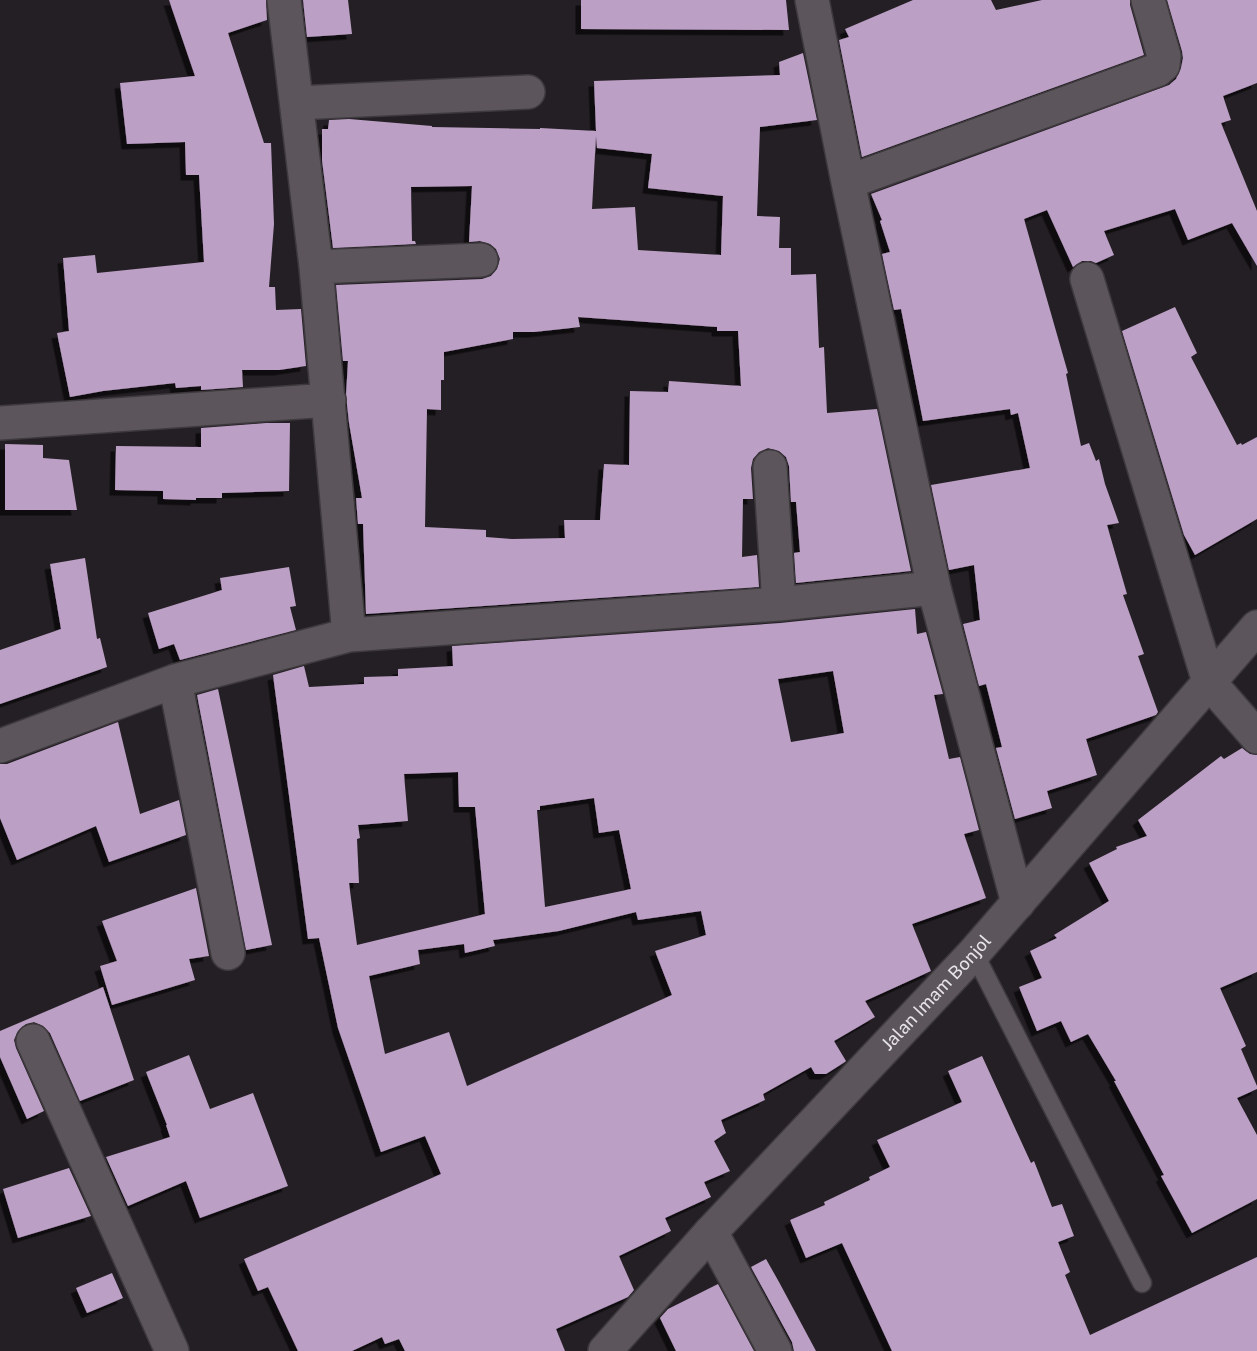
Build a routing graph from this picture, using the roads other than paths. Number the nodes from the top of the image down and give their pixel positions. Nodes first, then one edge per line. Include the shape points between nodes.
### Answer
1 (284, 0) edge
2 (812, 0) edge
3 (1148, 0) edge
4 (528, 92) dead end
5 (297, 103) junction
6 (848, 182) junction
7 (481, 260) dead end
8 (316, 267) junction
9 (1086, 279) dead end
10 (329, 400) junction
11 (0, 423) edge
12 (770, 467) dead end
13 (934, 588) junction
14 (779, 604) junction
15 (1257, 627) edge
16 (349, 635) junction
17 (175, 681) junction
18 (1209, 681) junction
19 (1257, 737) edge
20 (0, 746) edge
21 (1018, 903) junction
22 (228, 953) dead end
23 (974, 953) junction
24 (33, 1041) dead end
25 (711, 1232) junction
26 (1142, 1284) dead end
27 (172, 1351) edge
28 (605, 1351) edge
29 (774, 1351) edge

1 - 5 street
2 - 6 street
3 - 6 street via 1164,56 1163,65 1157,70
4 - 5 street
5 - 8 street
6 - 13 street
7 - 8 street
8 - 10 street
9 - 18 street
10 - 11 street
10 - 16 street
12 - 14 street
13 - 14 street
13 - 21 street
14 - 16 street
15 - 18 street, Jalan Imam Bonjol
16 - 17 street
17 - 20 street
17 - 22 street
18 - 19 street
18 - 21 street, Jalan Imam Bonjol
21 - 23 street, Jalan Imam Bonjol
23 - 25 street, Jalan Imam Bonjol
23 - 26 lane
24 - 27 street
25 - 28 street, Jalan Imam Bonjol
25 - 29 street

